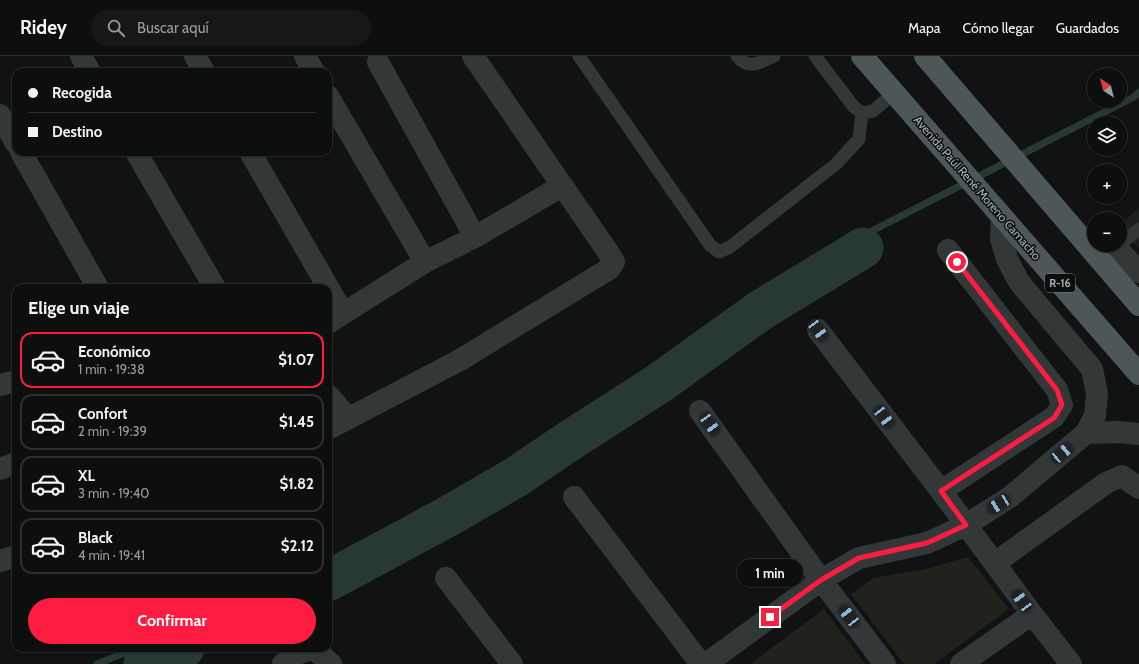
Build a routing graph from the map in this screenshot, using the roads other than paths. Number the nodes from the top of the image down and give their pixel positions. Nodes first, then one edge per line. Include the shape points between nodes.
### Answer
1 (81, 56) edge
2 (195, 56) edge
3 (305, 56) edge
4 (472, 56) edge
5 (579, 56) edge
6 (737, 56) edge
7 (774, 56) edge
8 (815, 56) edge
9 (862, 56) edge
10 (925, 56) edge
11 (378, 62) dead end
12 (88, 68) edge
13 (202, 68) edge
14 (312, 68) edge
15 (894, 93) junction
16 (332, 103) edge
17 (862, 113) junction
18 (0, 115) edge
19 (12, 136) edge
20 (23, 156) edge
21 (138, 156) edge
22 (252, 156) edge
23 (562, 186) junction
24 (1002, 217) junction
25 (1065, 218) junction
26 (1139, 228) edge
27 (1087, 231) edge
28 (475, 237) junction
29 (1127, 237) edge
30 (948, 250) dead end
31 (1122, 252) edge
32 (425, 262) junction
33 (1139, 272) edge
34 (96, 284) edge
35 (213, 284) edge
36 (318, 284) edge
37 (1139, 305) edge
38 (335, 318) edge
39 (818, 330) dead end
40 (1139, 374) edge
41 (12, 382) edge
42 (0, 386) edge
43 (332, 400) edge
44 (700, 411) dead end
45 (348, 418) junction
46 (332, 427) edge
47 (1086, 433) junction
48 (1139, 434) edge
49 (12, 464) edge
50 (0, 469) edge
51 (1139, 488) edge
52 (941, 491) junction
53 (574, 497) dead end
54 (966, 525) junction
55 (12, 557) edge
56 (0, 561) edge
57 (994, 563) junction
58 (446, 578) dead end
59 (821, 580) junction
60 (1032, 614) junction
61 (302, 652) edge
62 (318, 652) edge
63 (283, 664) edge
64 (331, 664) edge
65 (512, 664) edge
66 (701, 664) edge
67 (706, 664) edge
68 (886, 664) edge
69 (960, 664) edge
70 (1071, 664) edge

1 - 12 street
2 - 13 street
3 - 14 street
4 - 23 street
5 - 17 lane via 710,245 719,252 730,247 836,164 859,139
6 - 7 lane via 744,63 753,65
8 - 17 lane via 854,108
9 - 15 main road, Avenida Paúl René Moreno Camacho / R-16
10 - 25 main road
11 - 28 street
15 - 17 lane via 873,110
15 - 24 main road, Avenida Paúl René Moreno Camacho / R-16
16 - 32 street
18 - 19 street
20 - 34 street
21 - 35 street
22 - 36 street
23 - 28 street
23 - 45 street via 614,262 609,269 460,360
24 - 40 main road, Avenida Paúl René Moreno Camacho / R-16
24 - 47 street via 1001,239 1007,259 1019,282 1092,369 1097,393 1095,416
25 - 27 street
25 - 37 main road
26 - 29 lane
28 - 32 street
30 - 52 street via 1057,390 1062,405 1054,418
31 - 33 street
32 - 38 street
39 - 52 street
41 - 42 street
43 - 45 street
44 - 59 street
45 - 46 street
47 - 48 street
47 - 54 street via 1010,497
49 - 50 street
51 - 57 street via 1122,476 1106,483
52 - 54 street
53 - 66 street
54 - 57 street
54 - 59 street via 927,543 859,558
55 - 56 street
57 - 60 street
58 - 65 street
59 - 67 street
59 - 68 street
60 - 69 street
60 - 70 street
61 - 63 street
62 - 64 street

